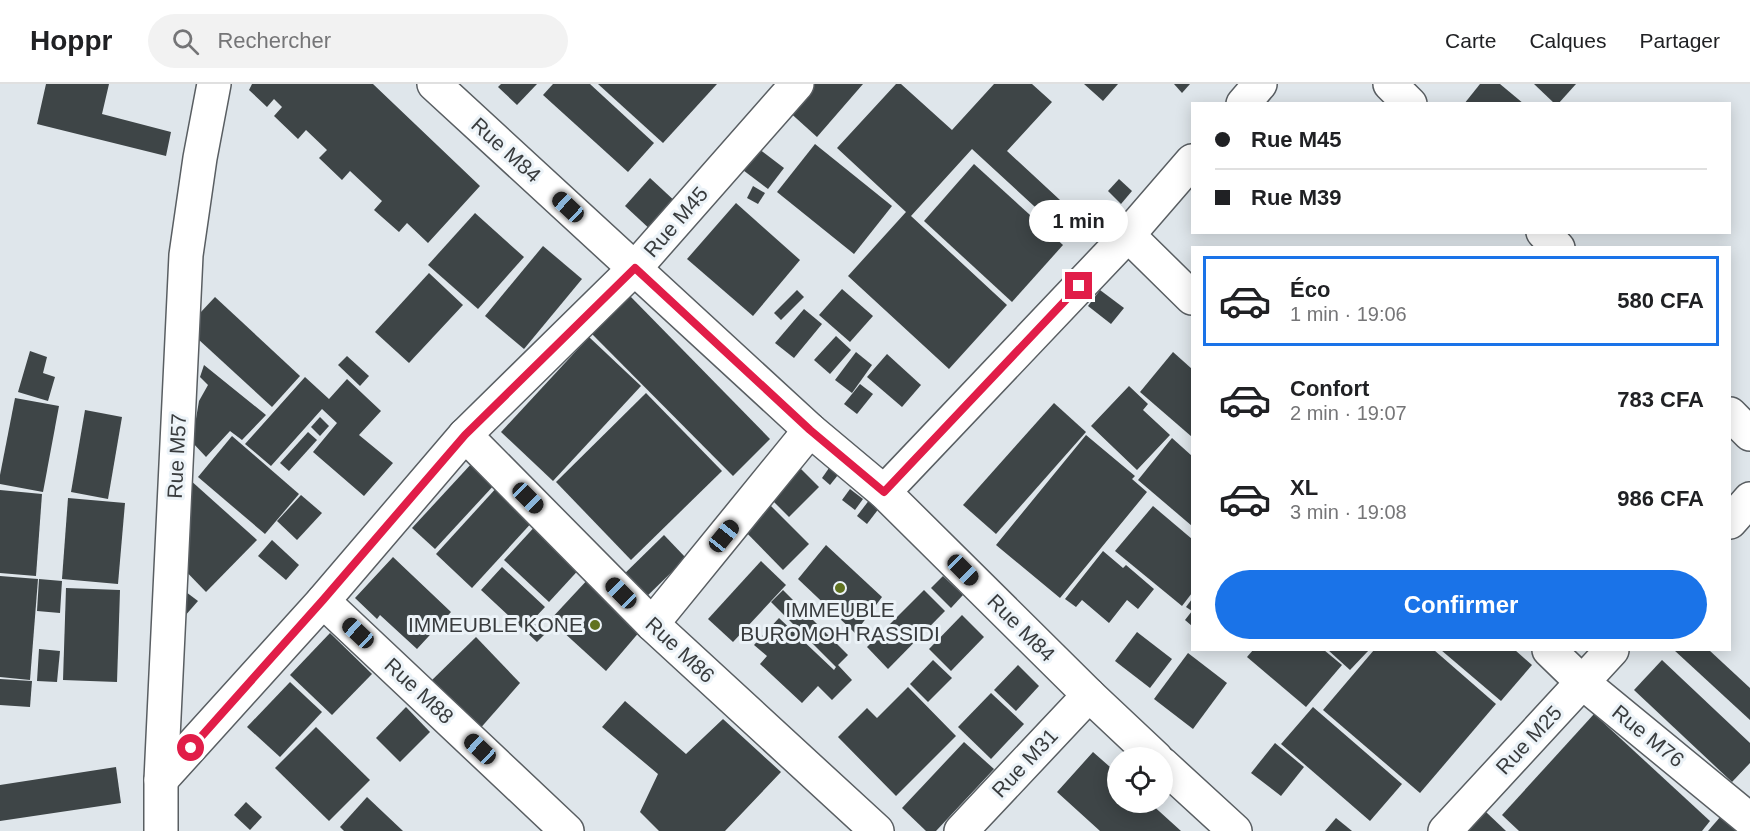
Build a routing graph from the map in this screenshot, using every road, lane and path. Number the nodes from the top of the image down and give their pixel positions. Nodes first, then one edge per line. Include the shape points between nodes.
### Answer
1 (214, 84) edge
2 (434, 84) edge
3 (797, 84) edge
4 (1260, 84) edge
5 (1390, 84) edge
6 (1245, 102) edge
7 (1408, 102) edge
8 (1191, 162) edge
9 (1545, 234) edge
10 (1128, 235) junction
11 (1556, 246) edge
12 (635, 268) junction
13 (1191, 297) edge
14 (1731, 415) edge
15 (810, 430) junction
16 (1750, 434) edge
17 (465, 435) junction
18 (884, 492) junction
19 (1750, 499) edge
20 (1731, 521) edge
21 (323, 600) junction
22 (652, 624) junction
23 (1550, 651) edge
24 (1611, 651) edge
25 (1582, 682) junction
26 (1089, 695) junction
27 (1144, 747) edge
28 (1173, 774) edge
29 (161, 780) junction
30 (1750, 820) edge
31 (160, 831) edge
32 (567, 831) edge
33 (877, 831) edge
34 (961, 831) edge
35 (1235, 831) edge
36 (1445, 831) edge

1 - 29 street, Rue M57 via 186,255
2 - 12 street, Rue M84
3 - 12 street, Rue M45
4 - 6 street
5 - 7 street
8 - 10 street
9 - 11 street
10 - 13 street
10 - 18 street
12 - 15 street, Rue M84
12 - 17 street, Rue M45
14 - 16 street
15 - 18 street, Rue M84
15 - 22 street
17 - 21 street, Rue M45
17 - 22 street, Rue M86
18 - 26 street, Rue M84
19 - 20 street
21 - 29 street, Rue M45
21 - 32 street, Rue M88
22 - 33 street, Rue M86
23 - 25 street, Rue M76
24 - 25 street, Rue M25
25 - 30 street, Rue M76
25 - 36 street, Rue M25
26 - 27 street, Rue M84
26 - 34 street, Rue M31
28 - 35 street
29 - 31 street, Rue M57

